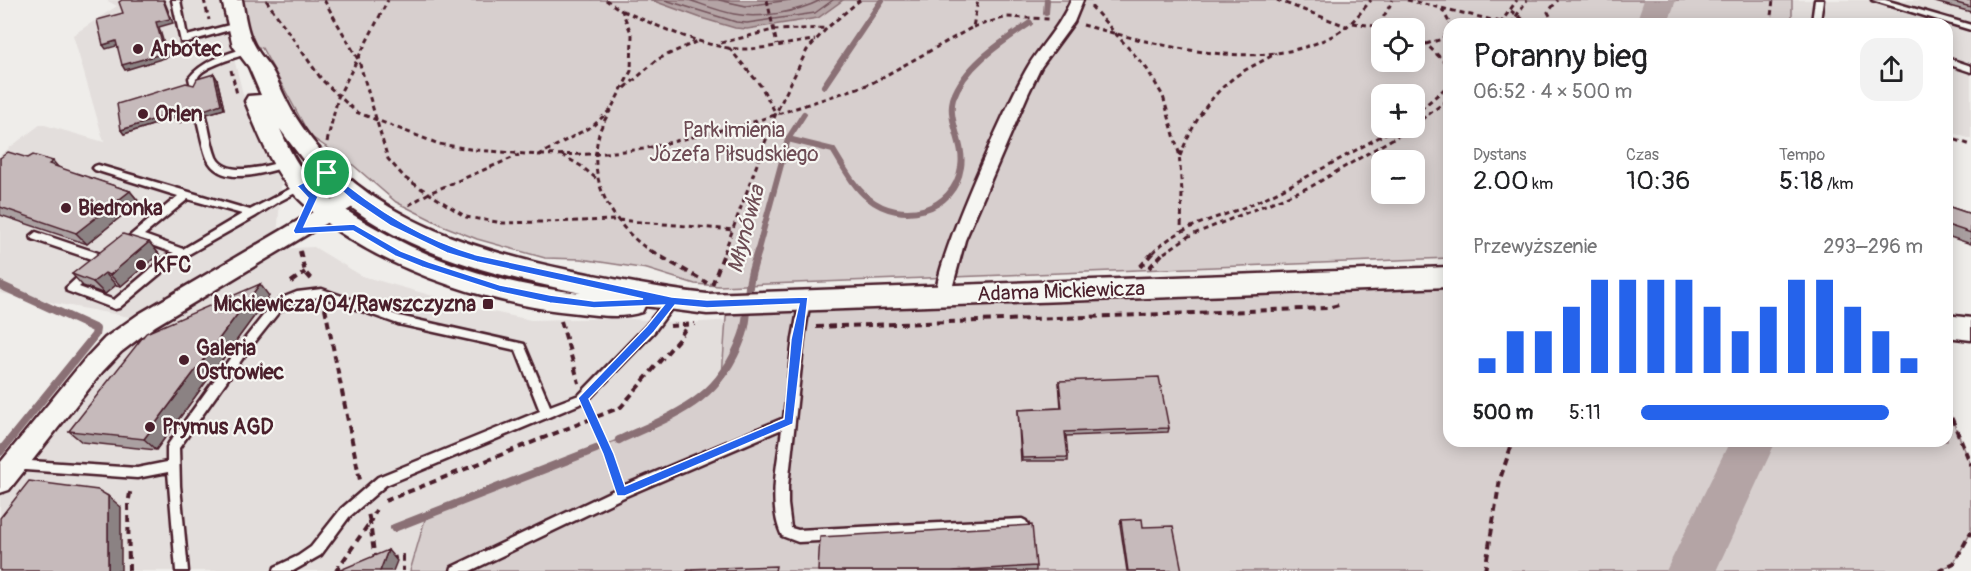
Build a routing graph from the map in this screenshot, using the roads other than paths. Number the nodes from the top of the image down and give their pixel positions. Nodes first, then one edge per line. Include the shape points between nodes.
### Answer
1 (176, 0) edge
2 (232, 0) edge
3 (1077, 0) edge
4 (1819, 0) edge
5 (1876, 0) edge
6 (1817, 18) edge
7 (1937, 18) edge
8 (1953, 23) edge
9 (237, 25) junction
10 (1971, 28) edge
11 (246, 51) junction
12 (1953, 64) edge
13 (1971, 69) edge
14 (194, 85) edge
15 (201, 116) edge
16 (286, 164) junction
17 (98, 168) dead end
18 (327, 173) junction
19 (186, 195) junction
20 (354, 197) junction
21 (315, 198) junction
22 (253, 214) junction
23 (354, 228) junction
24 (36, 236) edge
25 (137, 236) junction
26 (299, 241) junction
27 (184, 254) junction
28 (106, 260) junction
29 (1443, 277) edge
30 (943, 296) junction
31 (805, 300) junction
32 (672, 301) junction
33 (1953, 326) edge
34 (1971, 328) edge
35 (547, 412) junction
36 (789, 421) junction
37 (174, 466) junction
38 (7, 474) edge
39 (1022, 525) edge
40 (182, 571) edge
41 (280, 571) edge
42 (457, 571) edge

1 - 9 lane via 184,40
2 - 9 street, Adama Mickiewicza
3 - 30 street via 1068,22 1035,66 1021,94 957,240
4 - 6 lane
5 - 7 lane
8 - 10 lane
9 - 11 street, Adama Mickiewicza
11 - 14 lane via 200,70 193,78
11 - 16 street, Adama Mickiewicza via 244,71
11 - 18 street, Adama Mickiewicza via 258,63 283,117
12 - 13 lane
15 - 16 lane via 214,162 221,169 239,172
16 - 21 street, Adama Mickiewicza
17 - 19 lane
18 - 20 street, Adama Mickiewicza
18 - 21 lane
19 - 22 lane
19 - 25 lane
20 - 21 street
20 - 32 street, Adama Mickiewicza via 394,224 450,250 521,270
21 - 22 lane
21 - 23 street, Adama Mickiewicza
21 - 26 street
22 - 27 lane
23 - 26 street
23 - 32 street, Adama Mickiewicza via 398,253 500,288 594,304
24 - 28 lane
25 - 27 lane
25 - 28 lane
26 - 38 street via 147,320 113,345
27 - 28 lane via 169,260 116,305 71,288
29 - 30 street, Adama Mickiewicza
30 - 31 street, Adama Mickiewicza
31 - 32 street, Adama Mickiewicza
31 - 36 lane
32 - 35 lane via 583,398
33 - 34 street
35 - 37 lane via 520,347 398,320 322,293 301,295 274,310 243,350 173,447
35 - 41 lane via 382,481 345,513 316,551
36 - 39 lane via 782,520 786,532 798,536
36 - 42 lane via 621,492
37 - 38 lane via 137,473
37 - 40 lane

